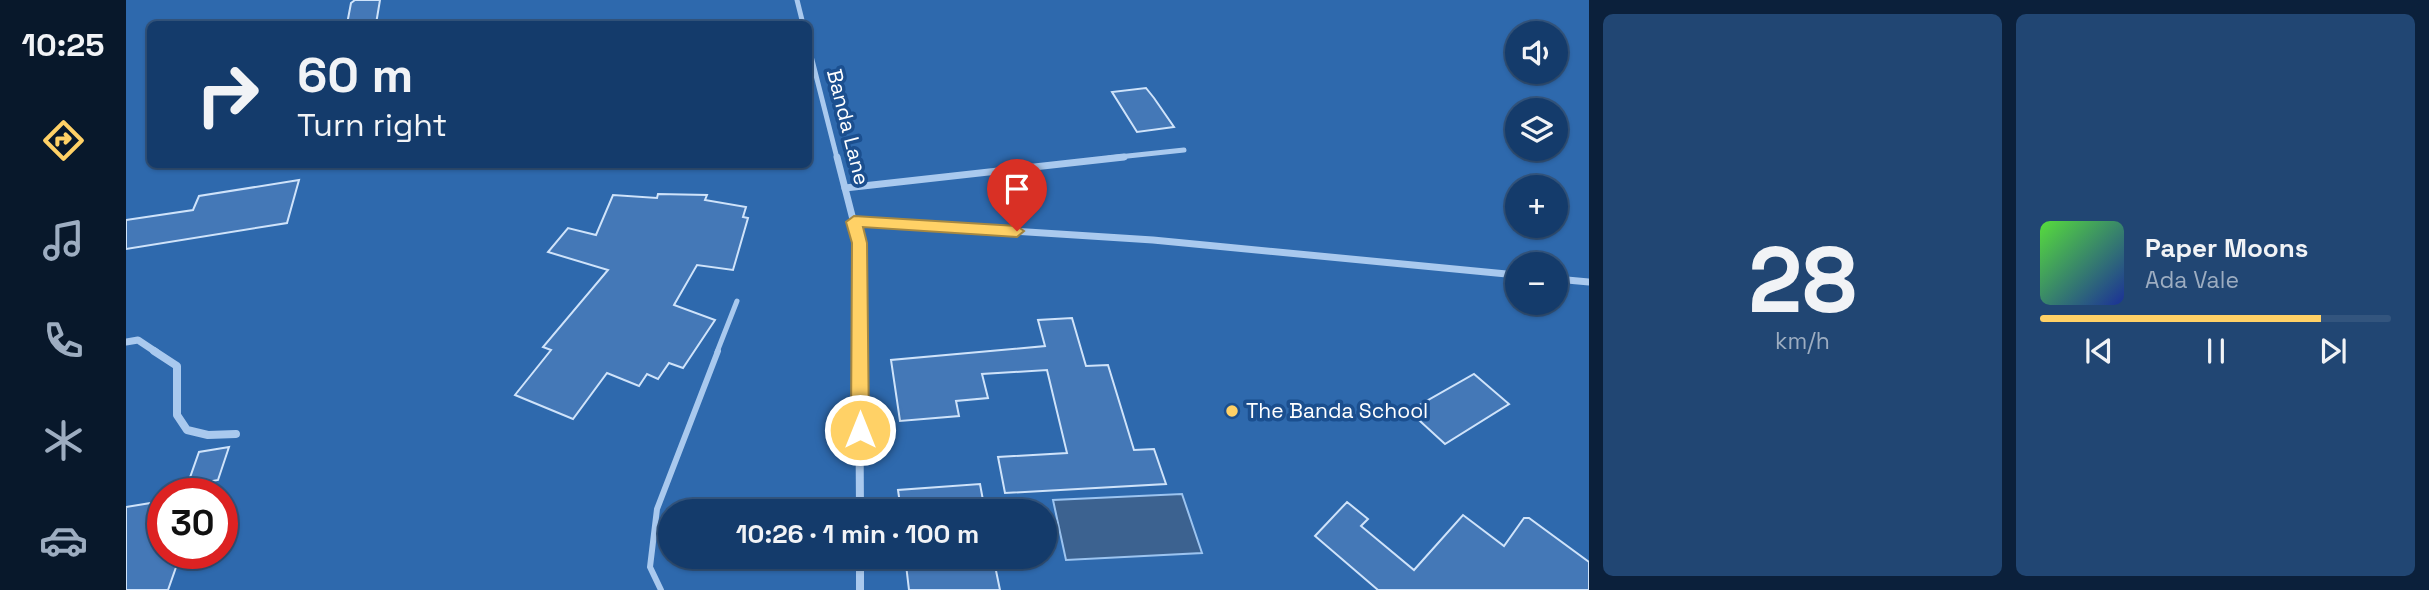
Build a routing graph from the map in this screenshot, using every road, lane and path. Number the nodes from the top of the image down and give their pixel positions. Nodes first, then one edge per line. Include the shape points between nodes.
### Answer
1 (797, 0) edge
2 (802, 21) edge
3 (812, 60) edge
4 (1184, 150) dead end
5 (845, 188) junction
6 (854, 222) junction
7 (1505, 274) edge
8 (1568, 280) edge
9 (1589, 282) edge
10 (737, 302) dead end
11 (126, 342) edge
12 (236, 434) dead end
13 (860, 499) edge
14 (860, 569) edge
15 (661, 590) edge
16 (860, 590) edge

1 - 2 street
3 - 5 street, Banda Lane
4 - 5 street
5 - 6 street, Banda Lane
6 - 7 street via 1153,240
6 - 13 street, Banda Lane via 859,243
8 - 9 street
10 - 15 lane via 657,509 650,567
11 - 12 street via 138,340 177,366 177,415 187,429 208,435
14 - 16 street

